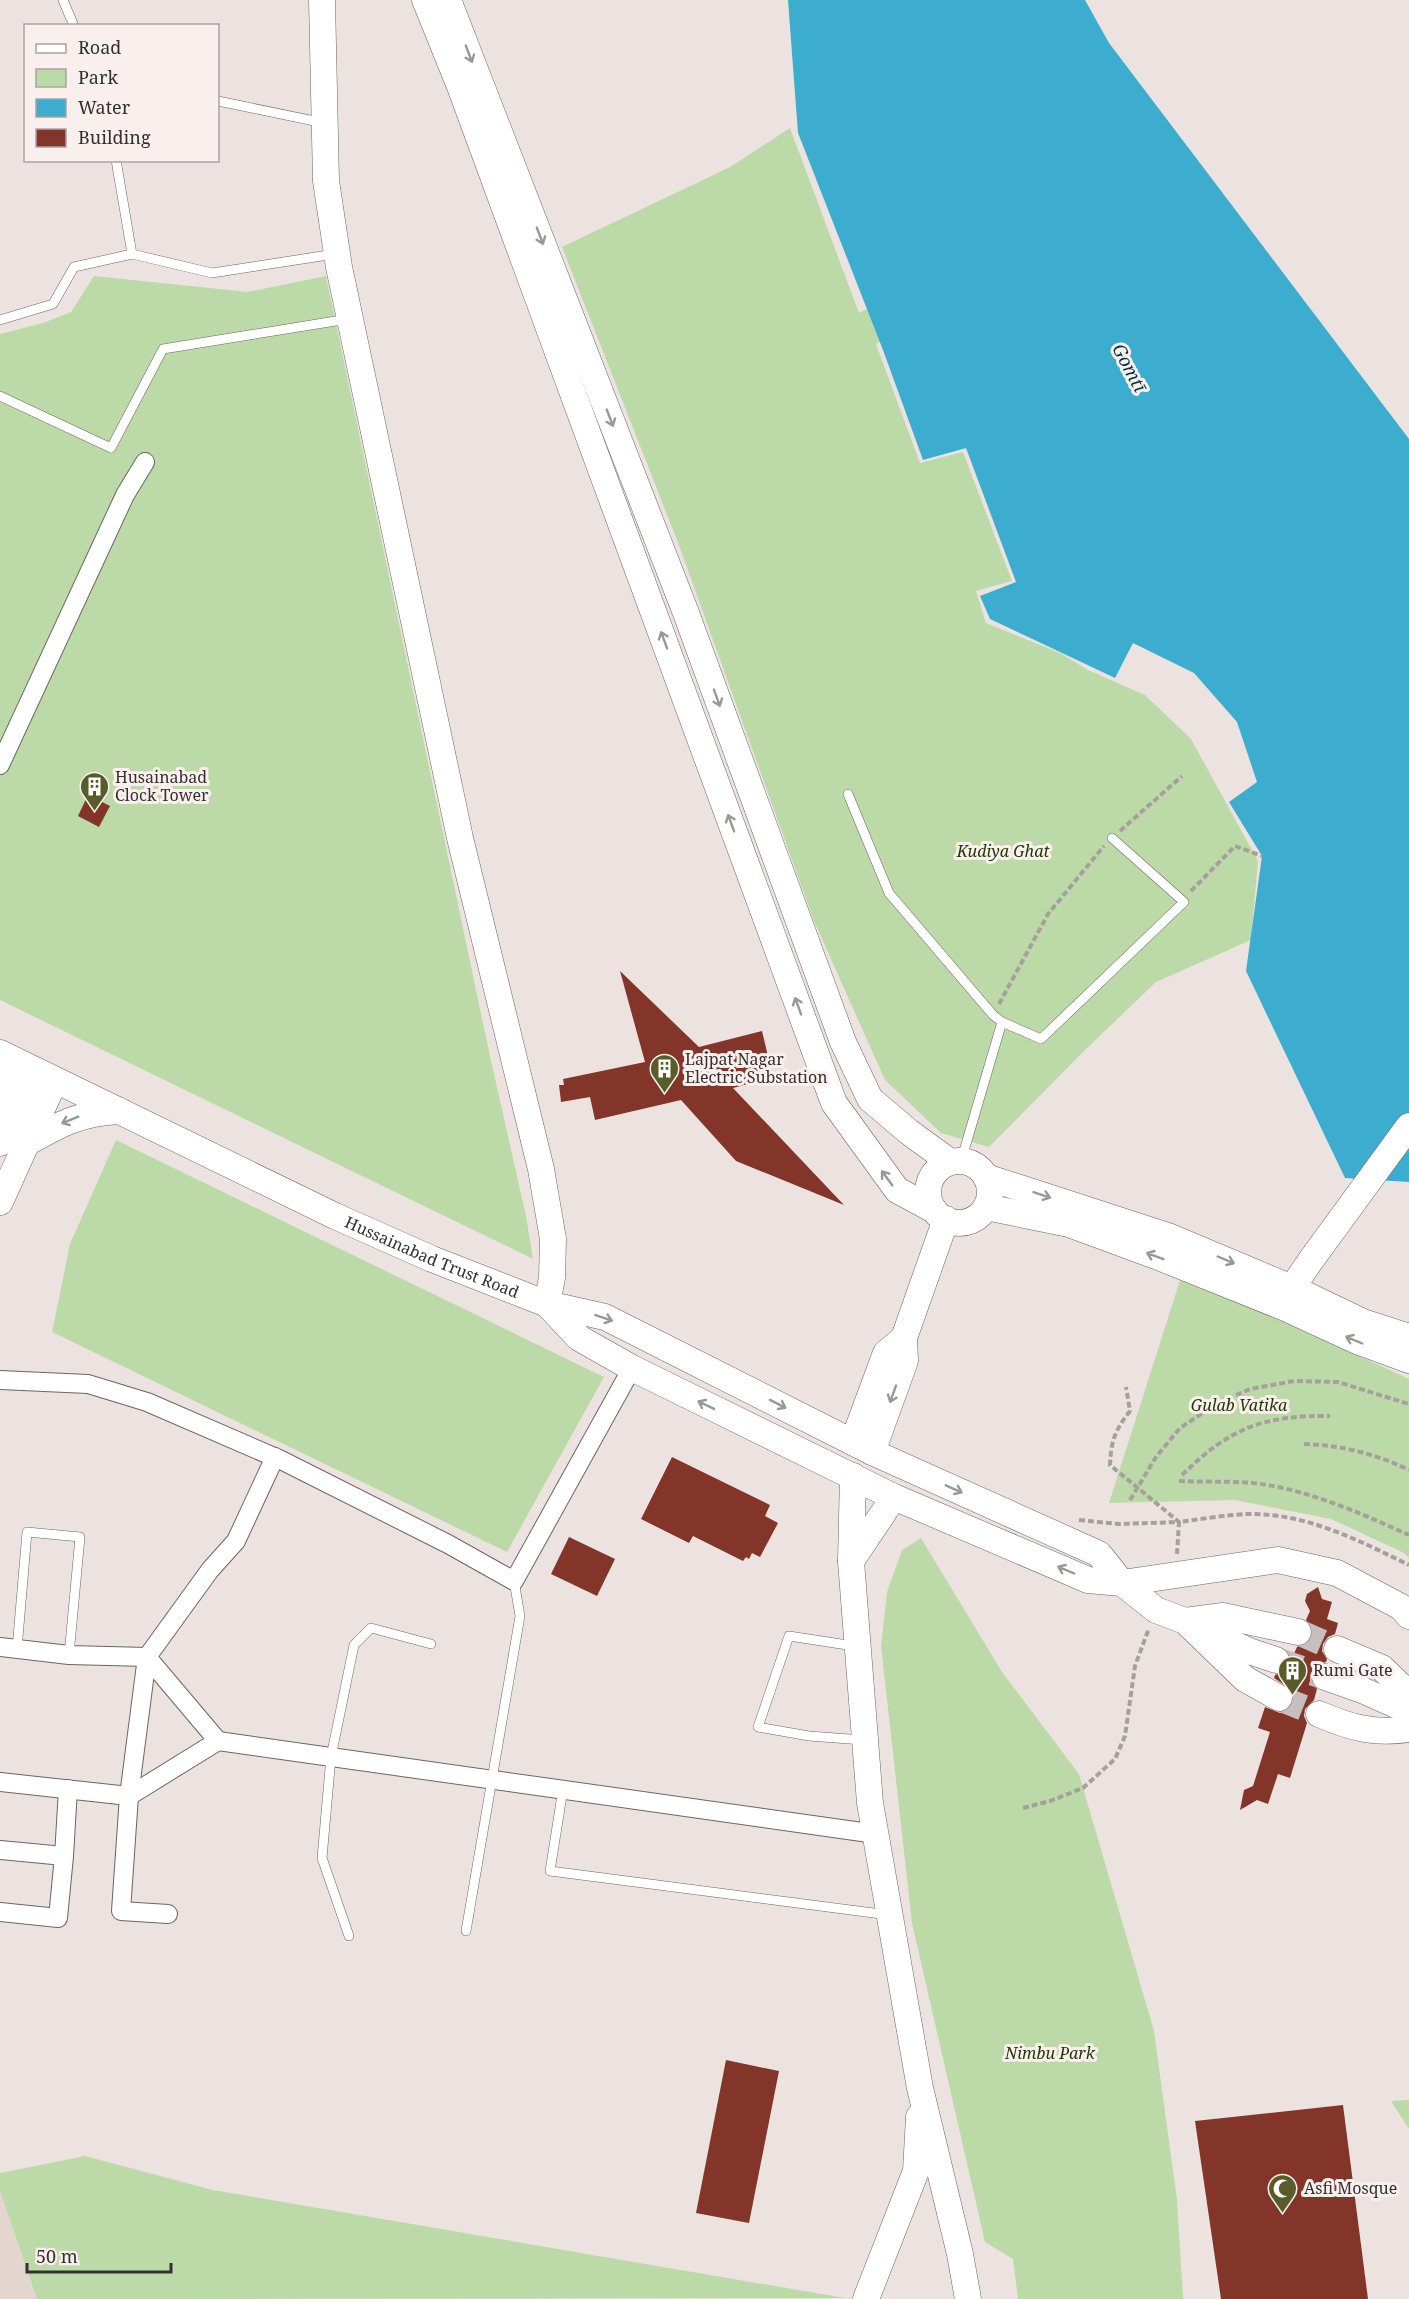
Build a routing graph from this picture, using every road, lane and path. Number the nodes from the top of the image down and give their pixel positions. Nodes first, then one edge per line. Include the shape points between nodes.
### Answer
1 (63, 0) edge
2 (322, 0) edge
3 (425, 0) edge
4 (448, 0) edge
5 (73, 24) edge
6 (219, 101) edge
7 (325, 124) junction
8 (116, 162) edge
9 (132, 254) junction
10 (337, 254) junction
11 (350, 319) junction
12 (0, 320) edge
13 (0, 396) edge
14 (145, 462) dead end
15 (0, 765) edge
16 (1182, 776) dead end
17 (848, 794) dead end
18 (1112, 838) junction
19 (1262, 856) dead end
20 (1182, 900) junction
21 (993, 1015) junction
22 (1002, 1022) junction
23 (0, 1053) edge
24 (0, 1059) edge
25 (46, 1076) junction
26 (120, 1111) junction
27 (1409, 1126) edge
28 (10, 1140) edge
29 (956, 1162) junction
30 (986, 1177) junction
31 (0, 1202) edge
32 (986, 1207) junction
33 (940, 1215) junction
34 (1288, 1298) junction
35 (547, 1304) junction
36 (1409, 1337) edge
37 (1409, 1360) edge
38 (632, 1368) junction
39 (0, 1380) edge
40 (1126, 1388) dead end
41 (1409, 1404) edge
42 (1330, 1416) dead end
43 (1304, 1444) dead end
44 (863, 1447) junction
45 (275, 1457) junction
46 (1409, 1470) edge
47 (1182, 1475) dead end
48 (853, 1476) junction
49 (1179, 1481) dead end
50 (894, 1497) junction
51 (1130, 1500) dead end
52 (1080, 1520) dead end
53 (1179, 1522) junction
54 (1409, 1534) edge
55 (851, 1561) junction
56 (1409, 1565) edge
57 (514, 1581) junction
58 (1122, 1583) junction
59 (1156, 1610) junction
60 (1409, 1616) edge
61 (1185, 1621) junction
62 (1298, 1632) tunnel mouth
63 (431, 1644) dead end
64 (858, 1646) junction
65 (8, 1648) edge
66 (1336, 1649) tunnel mouth
67 (69, 1655) junction
68 (147, 1657) junction
69 (1276, 1660) tunnel mouth
70 (1325, 1677) tunnel mouth
71 (1409, 1694) edge
72 (1279, 1698) tunnel mouth
73 (1409, 1710) edge
74 (1319, 1714) tunnel mouth
75 (1409, 1729) edge
76 (865, 1740) junction
77 (218, 1741) junction
78 (331, 1757) junction
79 (492, 1780) junction
80 (0, 1782) edge
81 (68, 1790) junction
82 (563, 1790) junction
83 (129, 1796) junction
84 (1023, 1808) dead end
85 (876, 1834) junction
86 (0, 1850) edge
87 (64, 1856) junction
88 (0, 1912) edge
89 (168, 1914) dead end
90 (891, 1915) junction
91 (466, 1931) dead end
92 (349, 1936) dead end
93 (920, 2088) junction
94 (866, 2299) edge
95 (968, 2299) edge

1 - 5 lane
2 - 7 street
33 -> 3 street via 897,1190 834,1103
4 -> 29 street via 686,613 843,1042 870,1099 909,1132
6 - 7 lane
7 - 10 street via 326,181
8 - 9 lane
9 - 10 lane via 212,273
9 - 12 lane via 74,267 53,304
10 - 11 street
11 - 13 lane via 163,349 111,448
11 - 35 street via 460,838 541,1169 553,1239
14 - 15 street via 125,495
16 - 18 path
17 - 21 lane via 889,893
18 - 20 lane
18 - 21 path via 1048,914
19 - 20 path via 1235,846
20 - 22 lane via 1041,1039
21 - 22 lane
22 - 29 lane
23 - 25 street, Hussainabad Trust Road
24 - 28 street via 8,1077
25 - 26 street, Hussainabad Trust Road
25 - 28 street
26 -> 28 street via 95,1112
26 - 35 street, Hussainabad Trust Road via 335,1216
27 - 34 street via 1311,1260
28 - 31 street
29 - 30 street via 971,1163
29 - 33 street via 942,1166 930,1182 930,1202
30 - 32 street via 990,1187
30 -> 34 street via 1168,1236
32 - 33 street via 980,1215 960,1222
34 -> 32 street via 1069,1224
33 - 44 street via 904,1338 905,1361
34 - 36 street
37 -> 34 street via 1357,1341
35 - 38 street, Hussainabad Trust Road via 579,1338
35 -> 44 street via 605,1317
48 -> 38 street, Hussainabad Trust Road
38 - 57 street
39 - 45 street via 88,1384 147,1402
40 - 53 path via 1130,1411 1118,1426 1110,1465
41 - 51 path via 1338,1382 1294,1381 1250,1389 1216,1404 1180,1428 1156,1457
42 - 47 path via 1280,1417 1252,1425 1206,1452
43 - 46 path via 1356,1450
44 -> 58 street via 1099,1554
45 - 57 street
45 - 68 street via 236,1541
48 - 50 street, Hussainabad Trust Road
48 - 55 street
49 - 54 path via 1254,1484 1311,1496
50 - 55 street
58 -> 50 street, Hussainabad Trust Road via 1088,1580
52 - 53 path via 1119,1524
53 - 56 path via 1248,1514 1279,1516 1322,1525
55 - 64 street
57 - 79 lane via 520,1616
58 - 59 street
58 - 60 street, Hussainabad Trust Road via 1278,1560 1337,1573 1401,1607
59 - 61 street
59 - 84 path via 1135,1666 1125,1736 1115,1759 1083,1788
61 - 62 street via 1223,1616
61 - 69 street
61 - 72 street via 1245,1679
63 - 78 lane via 371,1628 354,1645
64 - 76 street
64 - 76 lane via 789,1636 758,1727
65 - 67 street
65 - 67 lane via 27,1532 80,1537
66 - 71 street via 1382,1668
67 - 68 street
68 - 77 street
68 - 83 street
70 - 73 street
74 - 75 street via 1348,1727 1388,1732
76 - 85 street
77 - 78 street
77 - 83 street
78 - 79 street
78 - 92 lane via 322,1858
79 - 82 street
79 - 91 lane
80 - 81 street
81 - 83 street
81 - 87 street
82 - 85 street
82 - 90 lane via 550,1871
83 - 89 street via 121,1911
85 - 90 street
86 - 87 street
87 - 88 street via 58,1917
90 - 93 street
93 - 94 street via 916,2171
93 - 95 street

